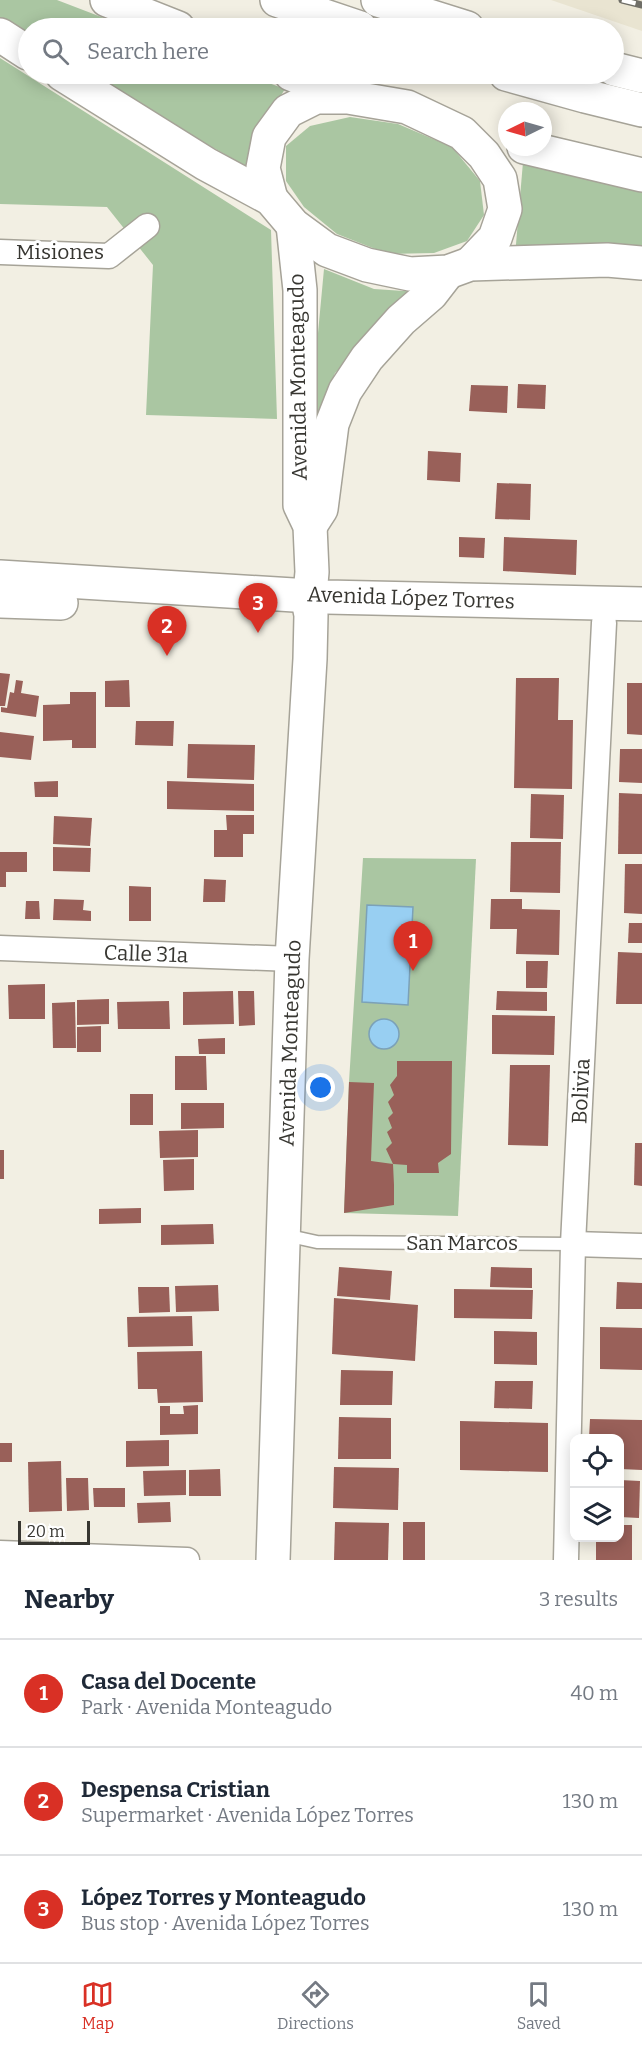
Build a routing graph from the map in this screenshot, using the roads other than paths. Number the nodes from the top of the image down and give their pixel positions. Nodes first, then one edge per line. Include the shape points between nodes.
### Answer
1 (107, 0) edge
2 (277, 0) edge
3 (378, 0) edge
4 (153, 18) edge
5 (330, 18) edge
6 (435, 18) edge
7 (0, 35) edge
8 (18, 47) edge
9 (624, 72) edge
10 (642, 76) edge
11 (78, 84) edge
12 (316, 84) edge
13 (542, 84) edge
14 (348, 97) junction
15 (642, 110) edge
16 (462, 133) junction
17 (498, 141) edge
18 (552, 154) edge
19 (642, 175) edge
20 (271, 199) junction
21 (293, 225) junction
22 (147, 226) dead end
23 (0, 252) edge
24 (642, 263) edge
25 (459, 268) junction
26 (310, 526) junction
27 (0, 577) edge
28 (0, 601) edge
29 (642, 604) edge
30 (311, 606) junction
31 (604, 623) junction
32 (642, 624) edge
33 (0, 948) edge
34 (292, 960) junction
35 (283, 1235) junction
36 (573, 1244) junction
37 (642, 1246) edge
38 (0, 1553) edge
39 (187, 1560) edge
40 (273, 1560) edge
41 (566, 1560) edge

1 - 4 main road
2 - 5 main road
3 - 6 main road
7 - 8 main road
9 - 10 main road
11 - 20 main road via 206,164
12 - 14 main road
13 - 15 main road
14 - 16 main road via 407,107
14 - 20 main road via 316,97 288,111 269,137 263,168
16 - 17 main road
16 - 25 main road via 500,179 505,210 495,238
18 - 19 main road
20 - 21 main road
21 - 25 main road via 327,250 367,265 410,274
21 - 26 main road, Avenida Monteagudo via 300,290 300,505
22 - 23 street, Misiones via 109,256
24 - 25 main road via 607,260
25 - 26 main road, Avenida Monteagudo via 401,320 367,358 345,391 332,424 321,509
26 - 30 main road, Avenida Monteagudo
27 - 30 main road, Avenida López Torres
28 - 30 main road, Avenida López Torres via 236,609
29 - 30 main road, Avenida López Torres
30 - 31 main road, Avenida López Torres
30 - 34 main road, Avenida Monteagudo
31 - 32 main road, Avenida López Torres
31 - 36 street, Bolivia
33 - 34 street, Calle 31a
34 - 35 main road, Avenida Monteagudo
35 - 36 lane, San Marcos via 317,1242
35 - 40 main road, Avenida Monteagudo
36 - 37 street, San Marcos
36 - 41 street, Bolivia
38 - 39 street

